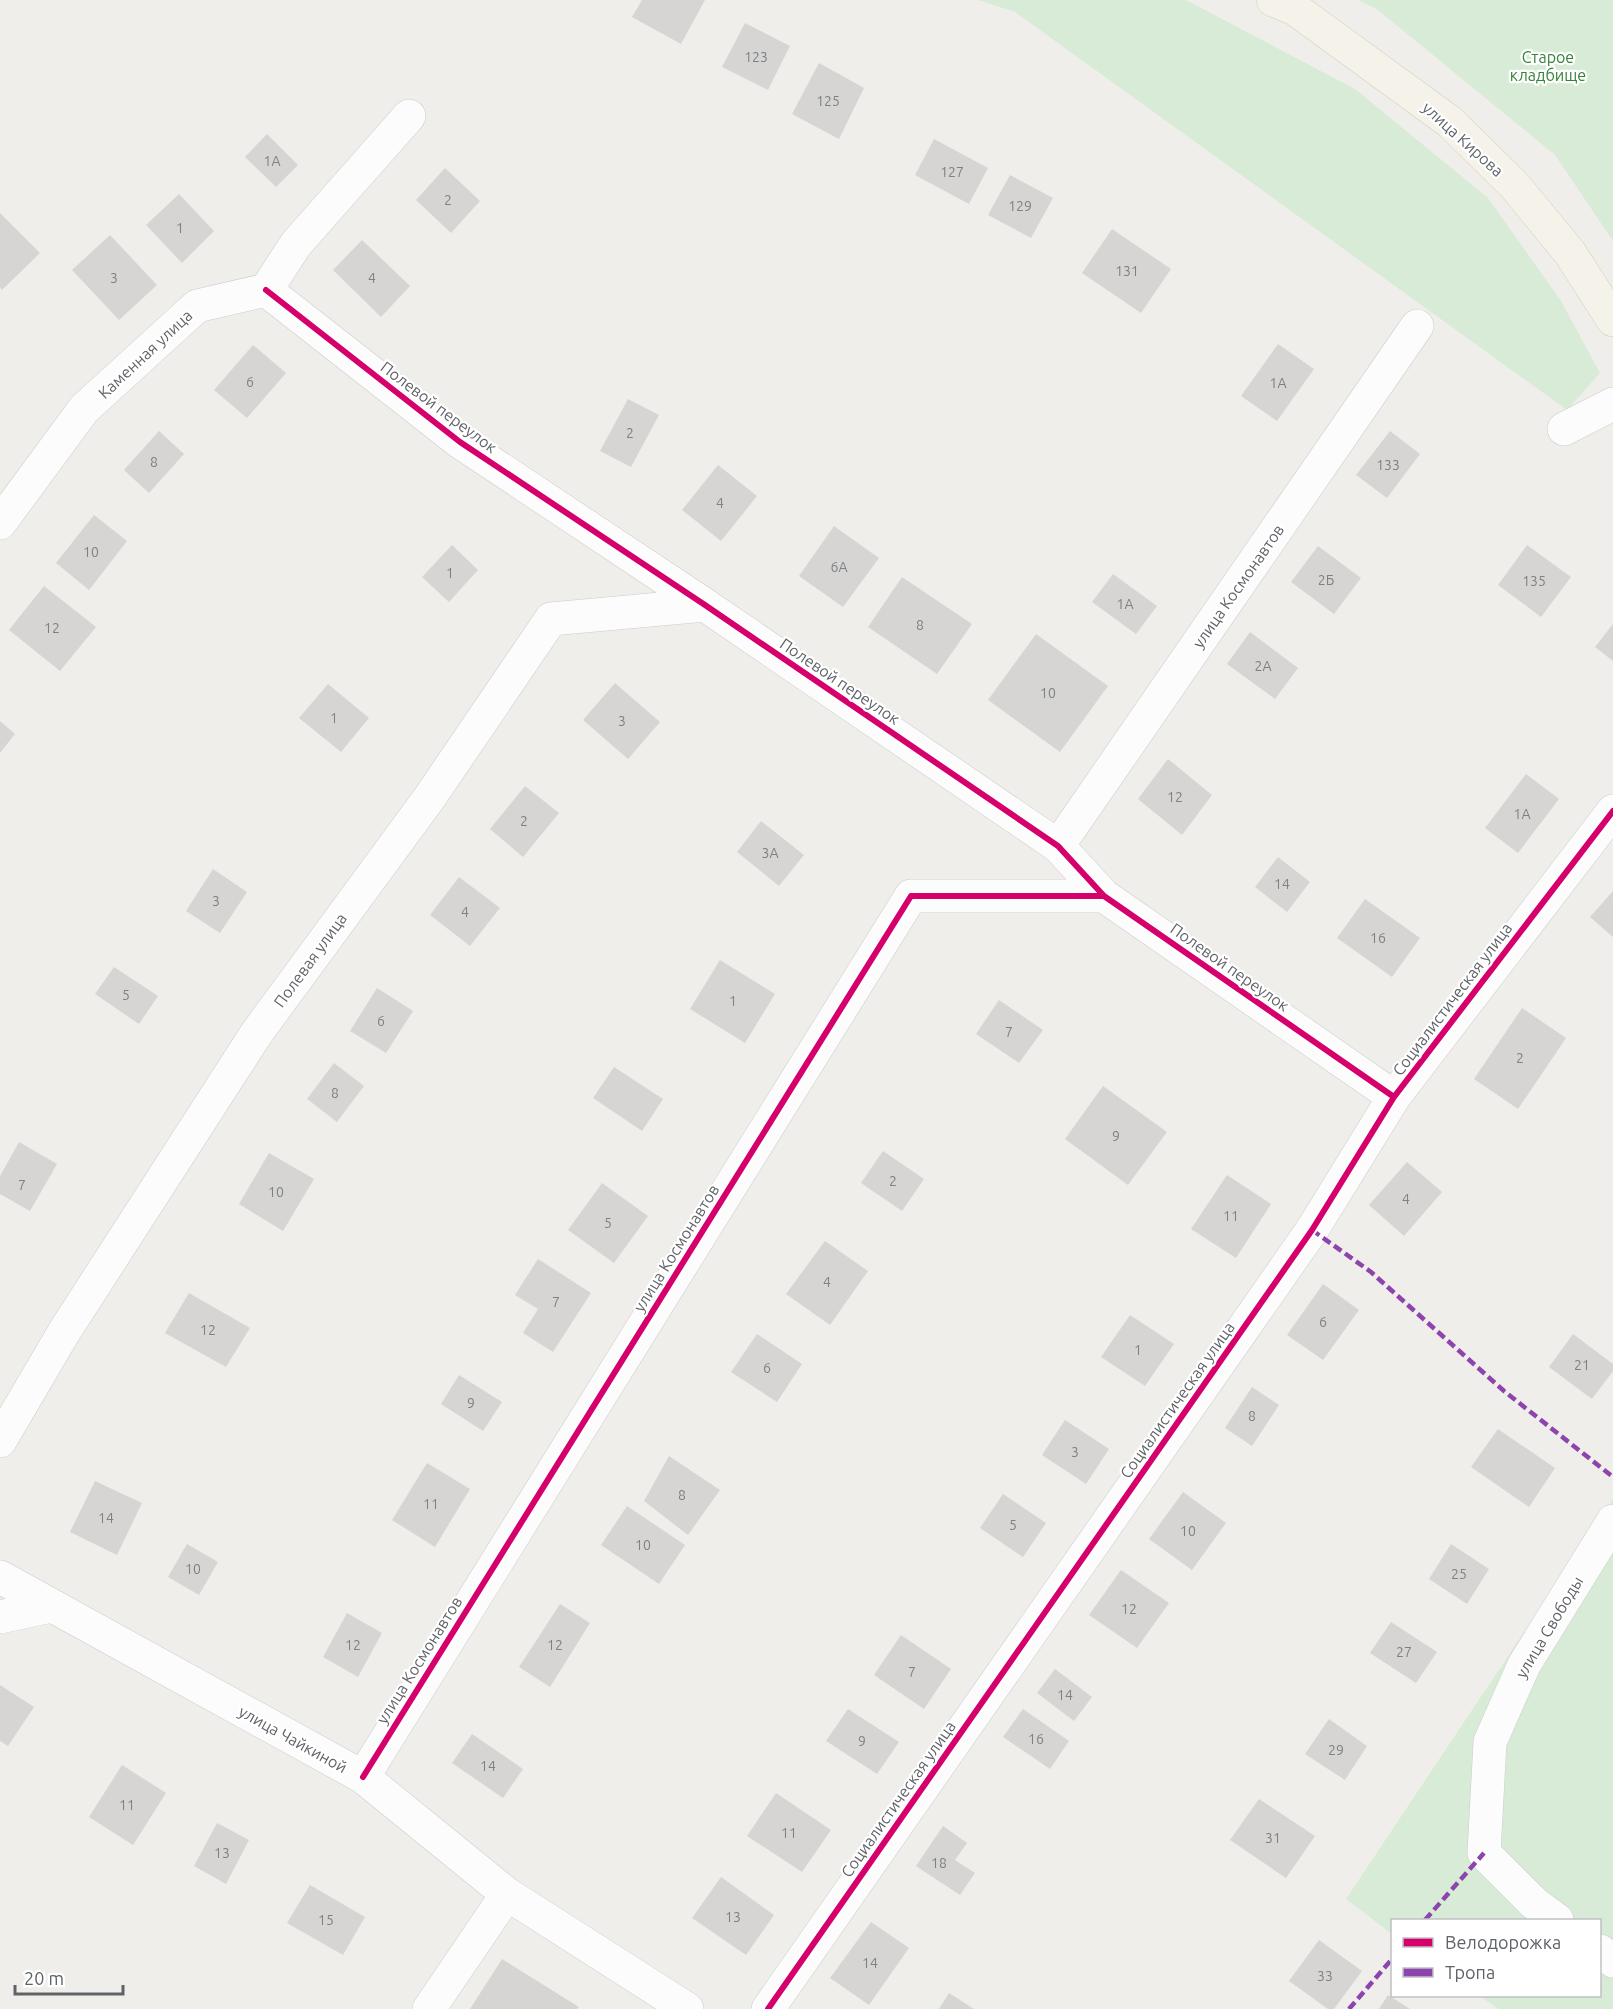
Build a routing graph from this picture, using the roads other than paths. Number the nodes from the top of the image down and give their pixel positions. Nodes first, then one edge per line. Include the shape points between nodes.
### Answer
1 (1273, 0) edge
2 (409, 116) dead end
3 (266, 290) junction
4 (1613, 320) edge
5 (1417, 326) dead end
6 (1613, 404) edge
7 (1564, 429) dead end
8 (0, 523) edge
9 (705, 605) junction
10 (1613, 811) edge
11 (1058, 846) junction
12 (1104, 896) junction
13 (1394, 1097) junction
14 (0, 1441) edge
15 (1613, 1521) edge
16 (0, 1577) edge
17 (51, 1606) junction
18 (0, 1617) edge
19 (363, 1777) junction
20 (507, 1894) junction
21 (1556, 1919) edge
22 (429, 2009) edge
23 (687, 2009) edge
24 (768, 2009) edge

1 - 4 main road, улица Кирова via 1295,9 1450,122 1515,186 1570,253
2 - 3 street via 296,244
3 - 8 street, Каменная улица via 197,306 84,409
3 - 9 street, Полевой переулок via 460,442
5 - 11 street, улица Космонавтов
6 - 7 street
9 - 11 street, Полевой переулок
9 - 14 street, Полевая улица via 551,619 430,797 256,1034 64,1332
10 - 13 street, Социалистическая улица
11 - 12 street, Полевой переулок
12 - 13 street, Полевой переулок
12 - 19 street, улица Космонавтов via 910,896
13 - 24 street, Социалистическая улица via 1312,1230
15 - 21 street, улица Свободы via 1524,1665 1490,1742 1484,1853
16 - 17 street, улица Чайкиной
17 - 18 street
17 - 19 street, улица Чайкиной
19 - 20 street, улица Чайкиной
20 - 22 street
20 - 23 street, улица Чайкиной

